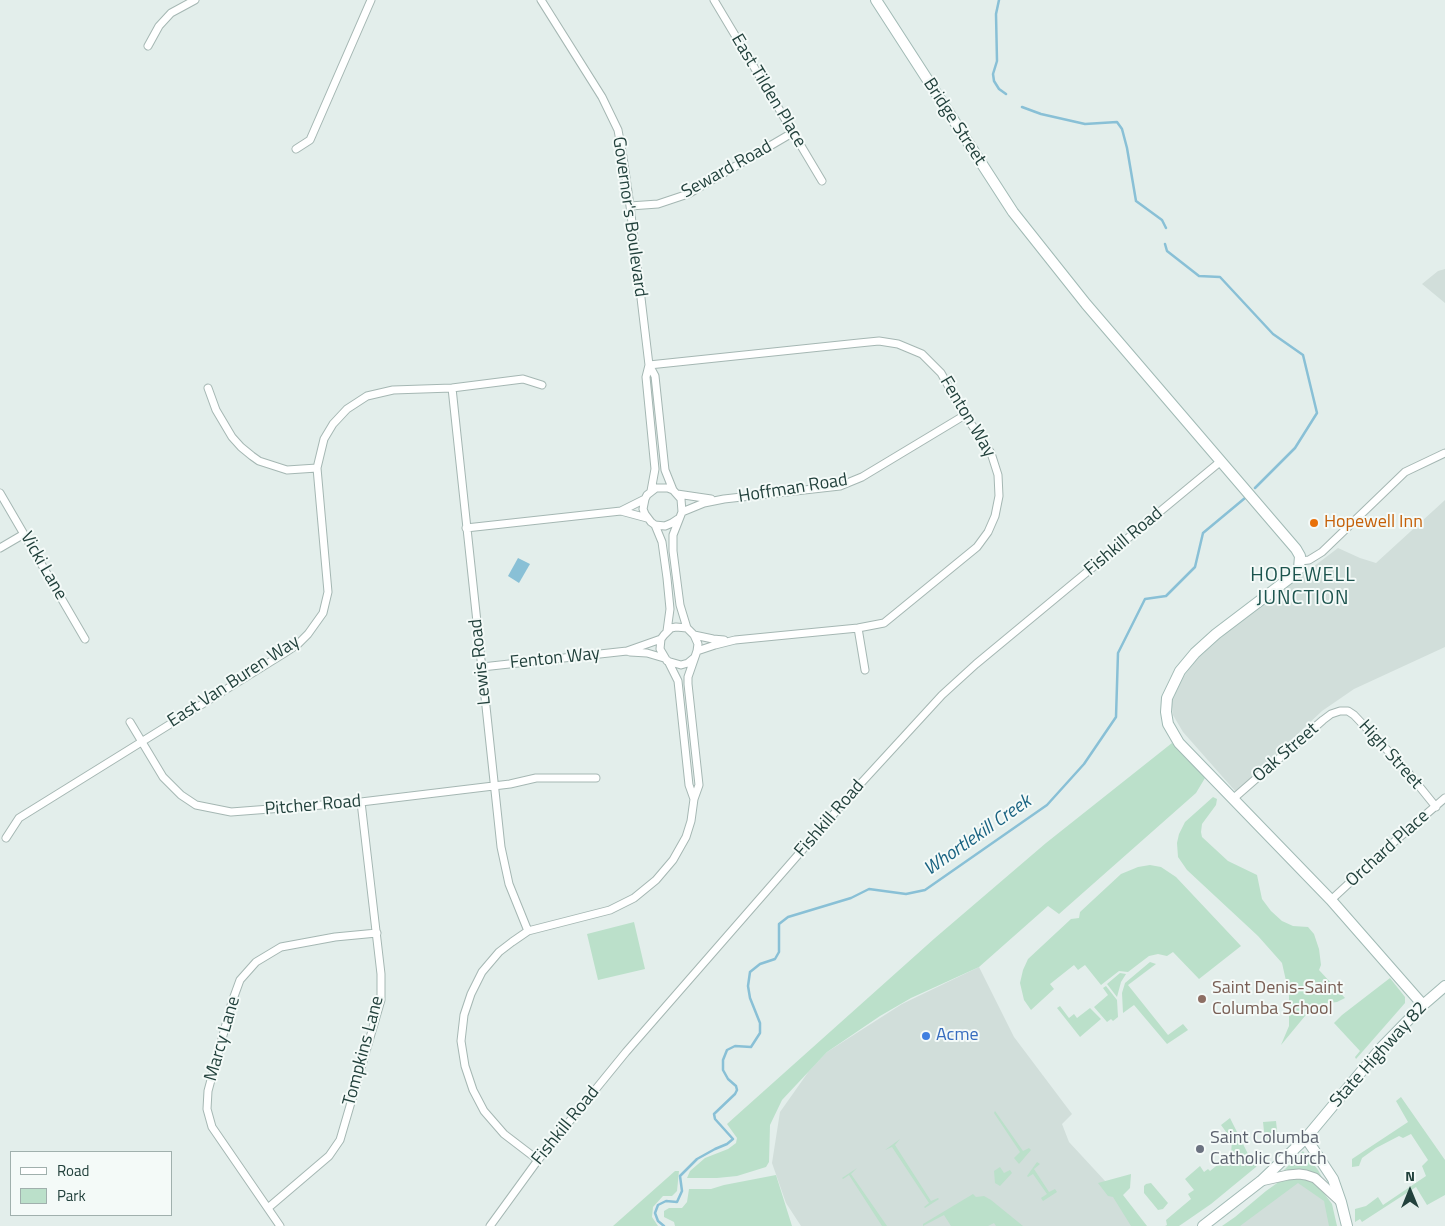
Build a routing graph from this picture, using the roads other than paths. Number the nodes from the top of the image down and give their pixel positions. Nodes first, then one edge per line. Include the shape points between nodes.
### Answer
1 (194, 0) edge
2 (371, 0) edge
3 (541, 0) edge
4 (714, 0) edge
5 (876, 0) edge
6 (148, 46) dead end
7 (792, 133) junction
8 (296, 149) dead end
9 (822, 181) dead end
10 (630, 206) junction
11 (649, 365) junction
12 (542, 384) dead end
13 (208, 388) dead end
14 (452, 388) junction
15 (966, 415) junction
16 (1445, 453) edge
17 (1220, 461) junction
18 (317, 468) junction
19 (651, 491) junction
20 (675, 492) junction
21 (0, 493) edge
22 (644, 499) junction
23 (724, 500) junction
24 (621, 510) junction
25 (680, 515) junction
26 (647, 519) junction
27 (655, 525) junction
28 (466, 528) junction
29 (24, 534) junction
30 (0, 548) edge
31 (1300, 561) junction
32 (686, 628) junction
33 (858, 628) junction
34 (667, 631) junction
35 (694, 635) junction
36 (85, 639) dead end
37 (661, 639) junction
38 (735, 640) junction
39 (627, 651) junction
40 (696, 655) junction
41 (666, 659) junction
42 (482, 668) junction
43 (865, 670) dead end
44 (1340, 711) joint
45 (130, 722) dead end
46 (142, 741) junction
47 (596, 778) dead end
48 (493, 786) junction
49 (1234, 798) junction
50 (1445, 798) edge
51 (694, 799) junction
52 (362, 802) junction
53 (1436, 807) junction
54 (6, 838) dead end
55 (1331, 900) junction
56 (528, 931) junction
57 (376, 933) junction
58 (1445, 986) edge
59 (1423, 1004) junction
60 (1306, 1138) junction
61 (538, 1160) junction
62 (1261, 1182) junction
63 (1341, 1202) junction
64 (268, 1208) junction
65 (280, 1226) edge
66 (490, 1226) edge
67 (1203, 1226) edge
68 (1347, 1226) edge

1 - 6 street via 172,13 159,26
2 - 8 street via 314,133 310,140
3 - 10 street, Governor's Boulevard via 602,97 618,130
4 - 7 street, East Tilden Place
5 - 17 main road, Bridge Street via 1013,212 1086,304
7 - 9 street, East Tilden Place
7 - 10 street, Seward Road via 688,194 658,204
10 - 11 street, Governor's Boulevard
11 - 15 street, Fenton Way via 879,341 898,344 922,354 941,373
11 - 19 street, Governor's Boulevard via 646,377 655,469
11 - 20 street, Governor's Boulevard via 655,376 665,470
12 - 14 street, East Van Buren Way via 523,379
13 - 18 street via 232,437 252,456 287,470
14 - 18 street, East Van Buren Way via 393,390 357,401 346,408 328,432
14 - 28 street, Lewis Road
15 - 23 street, Hoffman Road via 862,477 840,486
15 - 33 street, Fenton Way via 991,453 998,475 999,496 988,532 977,547 894,616 884,623
16 - 31 street via 1405,472 1317,556
17 - 31 main road, Bridge Street via 1296,549
17 - 61 street, Fishkill Road via 942,695 626,1052
18 - 46 street, East Van Buren Way via 328,582 326,602 316,623 298,644
19 - 20 street via 662,487
19 - 22 street
20 - 23 street, Hoffman Road via 701,499
20 - 25 street via 682,504
21 - 29 street, Vicki Lane
22 - 24 street
22 - 26 street via 643,510
23 - 25 street, Hoffman Road via 704,503
24 - 26 street
24 - 28 street
25 - 27 street via 672,524
25 - 32 street via 673,535 673,551
26 - 27 street
27 - 34 street via 662,542 667,578 670,610
28 - 42 street, Lewis Road
29 - 30 street
29 - 36 street, Vicki Lane
31 - 49 main road via 1296,574 1195,653 1180,671 1166,698 1166,712 1174,736
32 - 34 street via 676,627
32 - 35 street
33 - 38 street, Fenton Way
33 - 43 street
34 - 37 street
35 - 38 street, Fenton Way
35 - 40 street via 698,644
37 - 39 street, Fenton Way
37 - 41 street via 660,649
38 - 40 street, Fenton Way via 715,645
39 - 41 street, Fenton Way
39 - 42 street, Fenton Way
40 - 41 street via 681,665
40 - 51 street via 688,677 699,785
41 - 51 street via 678,680 689,785
42 - 48 street, Lewis Road
44 - 49 street, Oak Street via 1323,720
44 - 53 street, High Street via 1354,715
45 - 46 street, Pitcher Road
46 - 52 street, Pitcher Road via 163,777 181,795 207,809 250,812
46 - 54 street, East Van Buren Way via 19,818
47 - 48 street, Pitcher Road via 536,778
48 - 52 street, Pitcher Road
48 - 56 street, Lewis Road via 509,884
49 - 55 main road
50 - 53 street, Orchard Place
51 - 56 street via 686,838 673,860 634,898 610,910
52 - 57 street, Tompkins Lane
53 - 55 street, Orchard Place
55 - 59 main road
56 - 61 street via 499,952 482,972 464,1015 461,1041 465,1066 484,1111 504,1134
57 - 64 street, Tompkins Lane via 382,974 381,1000 340,1140 329,1156
57 - 64 street, Marcy Lane via 281,947 256,962 240,980 208,1091 207,1109 212,1127
58 - 59 main road, State Highway 82
59 - 60 main road, State Highway 82 via 1381,1048
60 - 62 main road, State Highway 82
60 - 63 main road via 1332,1179
61 - 66 street, Fishkill Road
62 - 63 street via 1306,1175 1315,1178
62 - 67 main road, State Highway 82
63 - 68 main road
64 - 65 street, Marcy Lane

